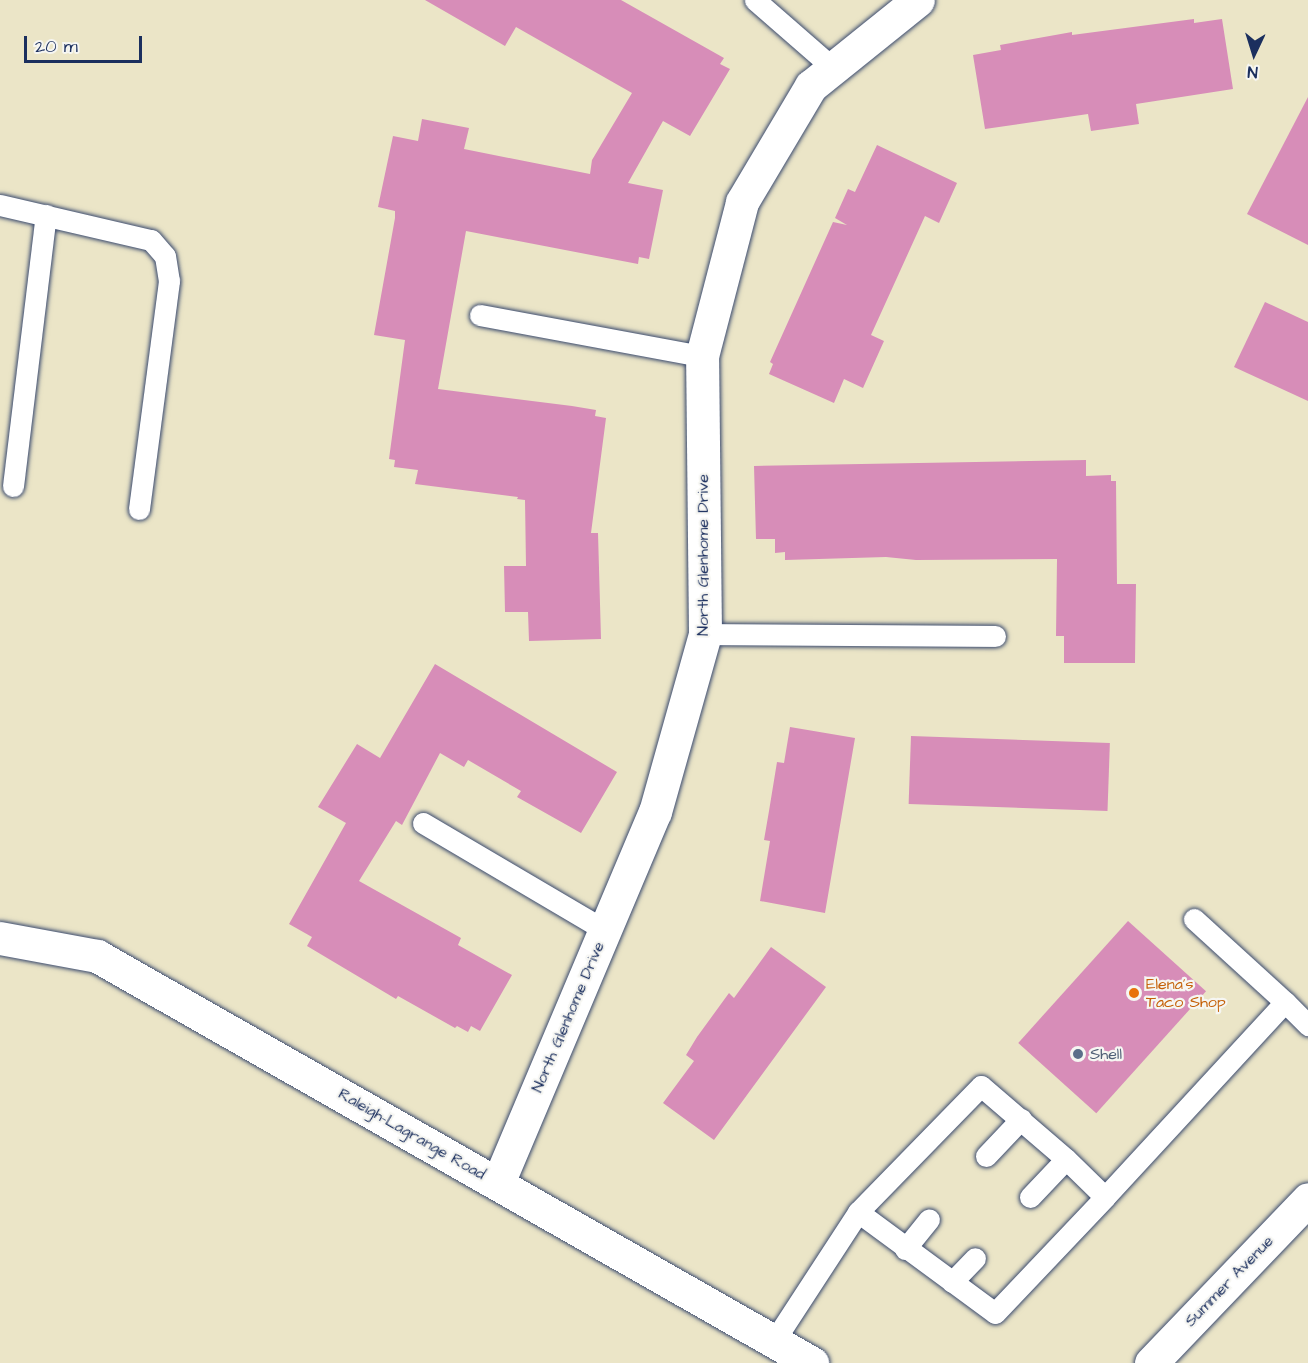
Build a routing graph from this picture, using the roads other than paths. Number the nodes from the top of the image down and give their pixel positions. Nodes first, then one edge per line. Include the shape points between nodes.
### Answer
1 (754, 0) edge
2 (918, 0) edge
3 (834, 69) junction
4 (0, 205) edge
5 (46, 215) junction
6 (480, 315) dead end
7 (702, 356) junction
8 (13, 486) dead end
9 (138, 509) dead end
10 (705, 634) junction
11 (995, 636) dead end
12 (423, 823) dead end
13 (1194, 919) dead end
14 (605, 930) junction
15 (0, 938) edge
16 (1285, 1002) junction
17 (1308, 1025) edge
18 (1021, 1119) junction
19 (986, 1156) dead end
20 (1066, 1159) junction
21 (498, 1183) junction
22 (1030, 1197) dead end
23 (1105, 1197) junction
24 (1308, 1199) edge
25 (858, 1212) junction
26 (930, 1219) dead end
27 (905, 1249) junction
28 (975, 1258) dead end
29 (952, 1282) junction
30 (774, 1341) junction
31 (812, 1363) edge
32 (1151, 1363) edge

1 - 3 lane
2 - 3 street, North Glenhome Drive
3 - 7 street, North Glenhome Drive via 811,86 742,202
4 - 5 lane
5 - 8 lane
5 - 9 lane via 151,240 165,256 169,280
6 - 7 lane
7 - 10 street, North Glenhome Drive
10 - 11 lane
10 - 14 street, North Glenhome Drive via 655,812
12 - 14 lane
13 - 16 lane
14 - 21 street, North Glenhome Drive
15 - 21 street, Raleigh-Lagrange Road via 97,956
16 - 17 lane
16 - 23 lane
18 - 19 lane
18 - 20 lane
18 - 25 lane via 981,1086
20 - 22 lane
20 - 23 lane
21 - 30 street, Raleigh-Lagrange Road
23 - 29 lane via 995,1313
24 - 32 street, Summer Avenue
25 - 27 lane
25 - 30 lane
26 - 27 lane
27 - 29 lane
28 - 29 lane
30 - 31 street, Raleigh-Lagrange Road

